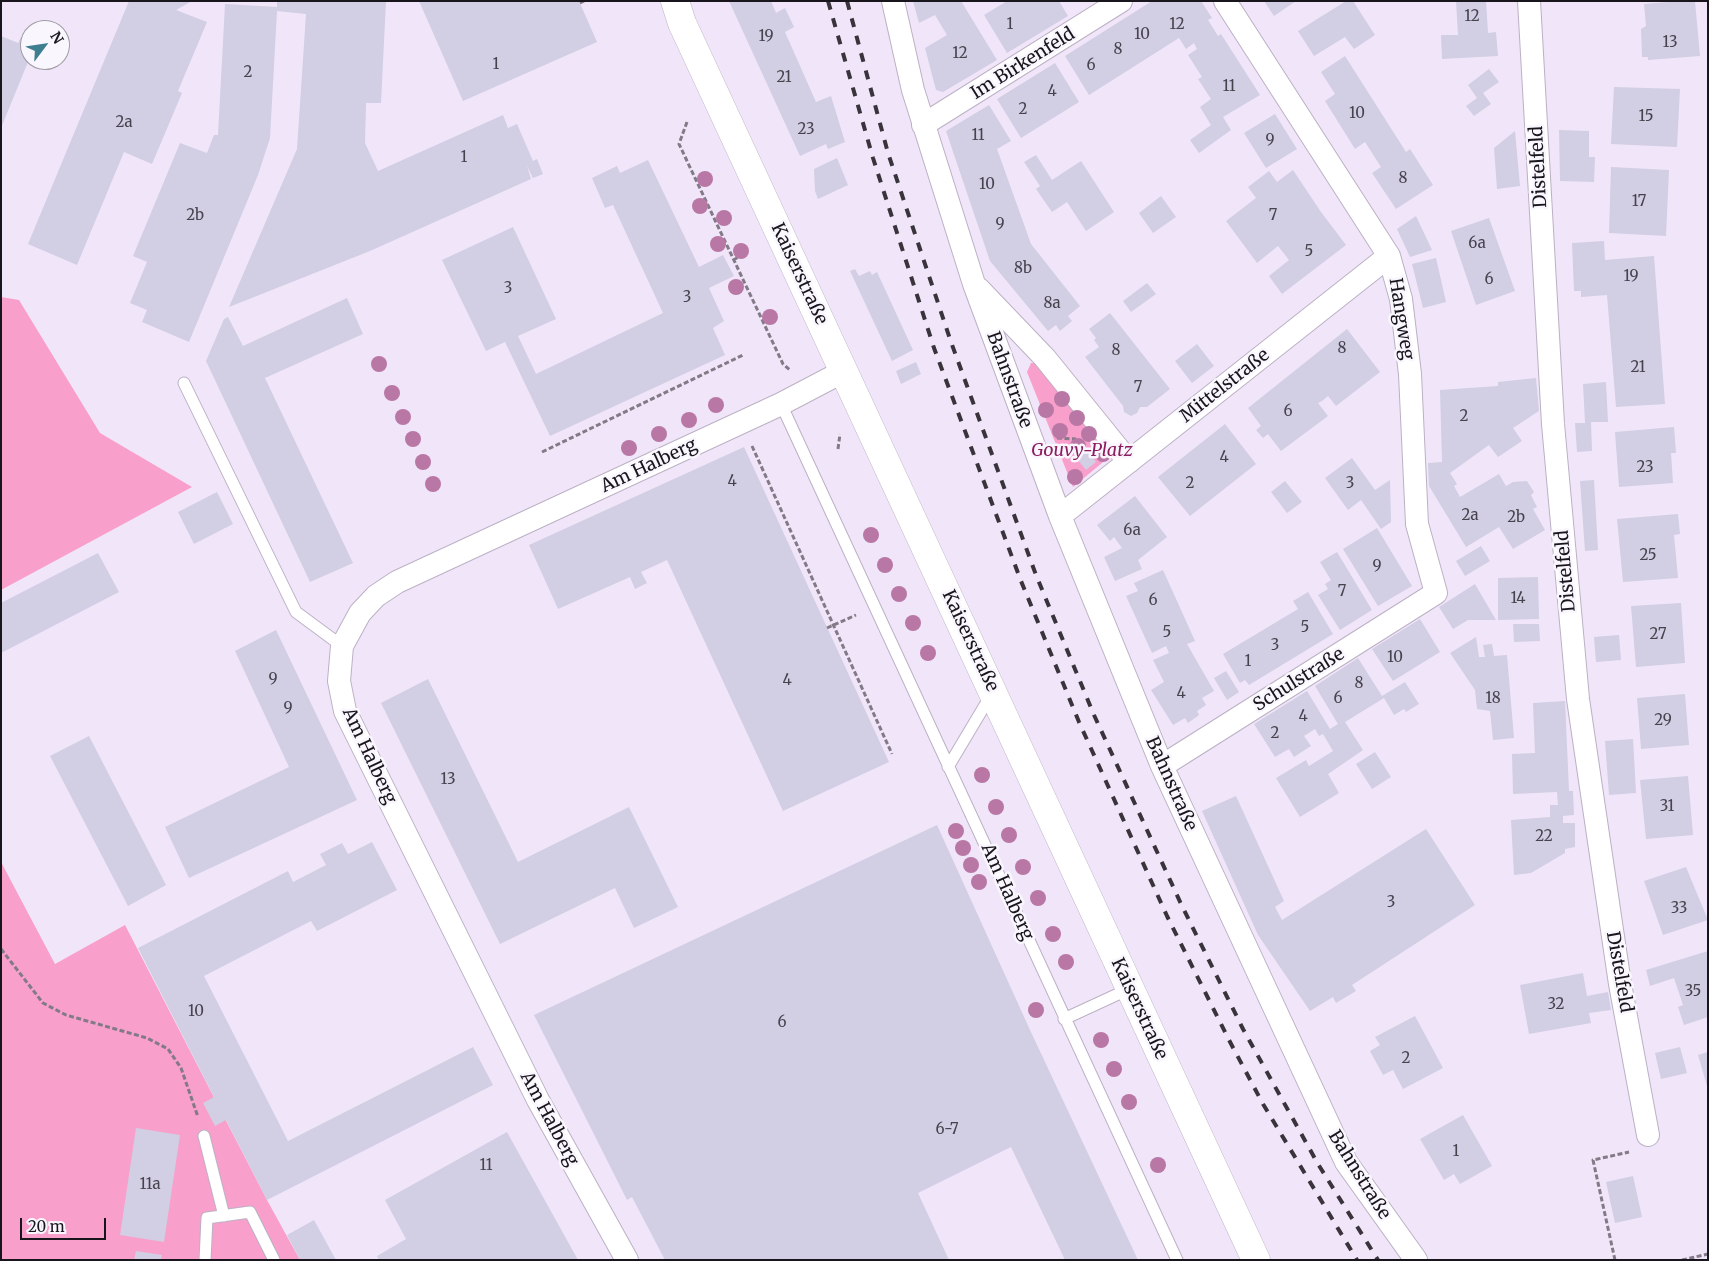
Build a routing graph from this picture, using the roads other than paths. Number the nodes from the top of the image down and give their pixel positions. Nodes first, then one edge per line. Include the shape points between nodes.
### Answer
1 (666, 1) edge
2 (893, 1) edge
3 (1121, 1) edge
4 (1224, 1) edge
5 (1529, 1) edge
6 (679, 12) edge
7 (923, 125) junction
8 (1389, 256) junction
9 (974, 284) junction
10 (844, 371) junction
11 (184, 383) dead end
12 (781, 404) junction
13 (1129, 462) junction
14 (1060, 516) junction
15 (1436, 592) joint
16 (342, 646) junction
17 (993, 692) junction
18 (948, 766) junction
19 (1162, 766) junction
20 (1130, 990) junction
21 (1064, 1019) junction
22 (1648, 1135) dead end
23 (204, 1136) road end
24 (224, 1216) junction
25 (205, 1260) edge
26 (274, 1260) edge
27 (627, 1260) edge
28 (1177, 1260) edge
29 (1256, 1260) edge
30 (1416, 1260) edge

1 - 6 main road, Kaiserstraße
2 - 7 street, Bahnstraße
3 - 7 street, Im Birkenfeld
4 - 8 street, Hangweg
5 - 22 street, Distelfeld via 1553,424 1578,699 1614,945
6 - 10 main road, Kaiserstraße
7 - 9 street, Bahnstraße
8 - 13 street, Mittelstraße
8 - 15 street, Hangweg via 1401,299 1410,374 1416,524
9 - 13 street, Bahnstraße via 1045,358
9 - 14 street, Bahnstraße
10 - 12 street, Am Halberg
10 - 17 main road, Kaiserstraße
11 - 16 lane via 296,612
12 - 16 street, Am Halberg via 397,582 376,596 360,613
12 - 18 lane, Am Halberg
13 - 14 street, Mittelstraße
14 - 19 street, Bahnstraße
15 - 19 street, Schulstraße
16 - 27 street, Am Halberg via 339,681 345,711 538,1100
17 - 18 lane
17 - 20 main road, Kaiserstraße
18 - 21 lane, Am Halberg
19 - 30 street, Bahnstraße via 1346,1162
20 - 21 lane
20 - 29 main road, Kaiserstraße
21 - 28 lane, Am Halberg
23 - 24 lane
24 - 25 lane via 207,1218
24 - 26 lane via 250,1212

